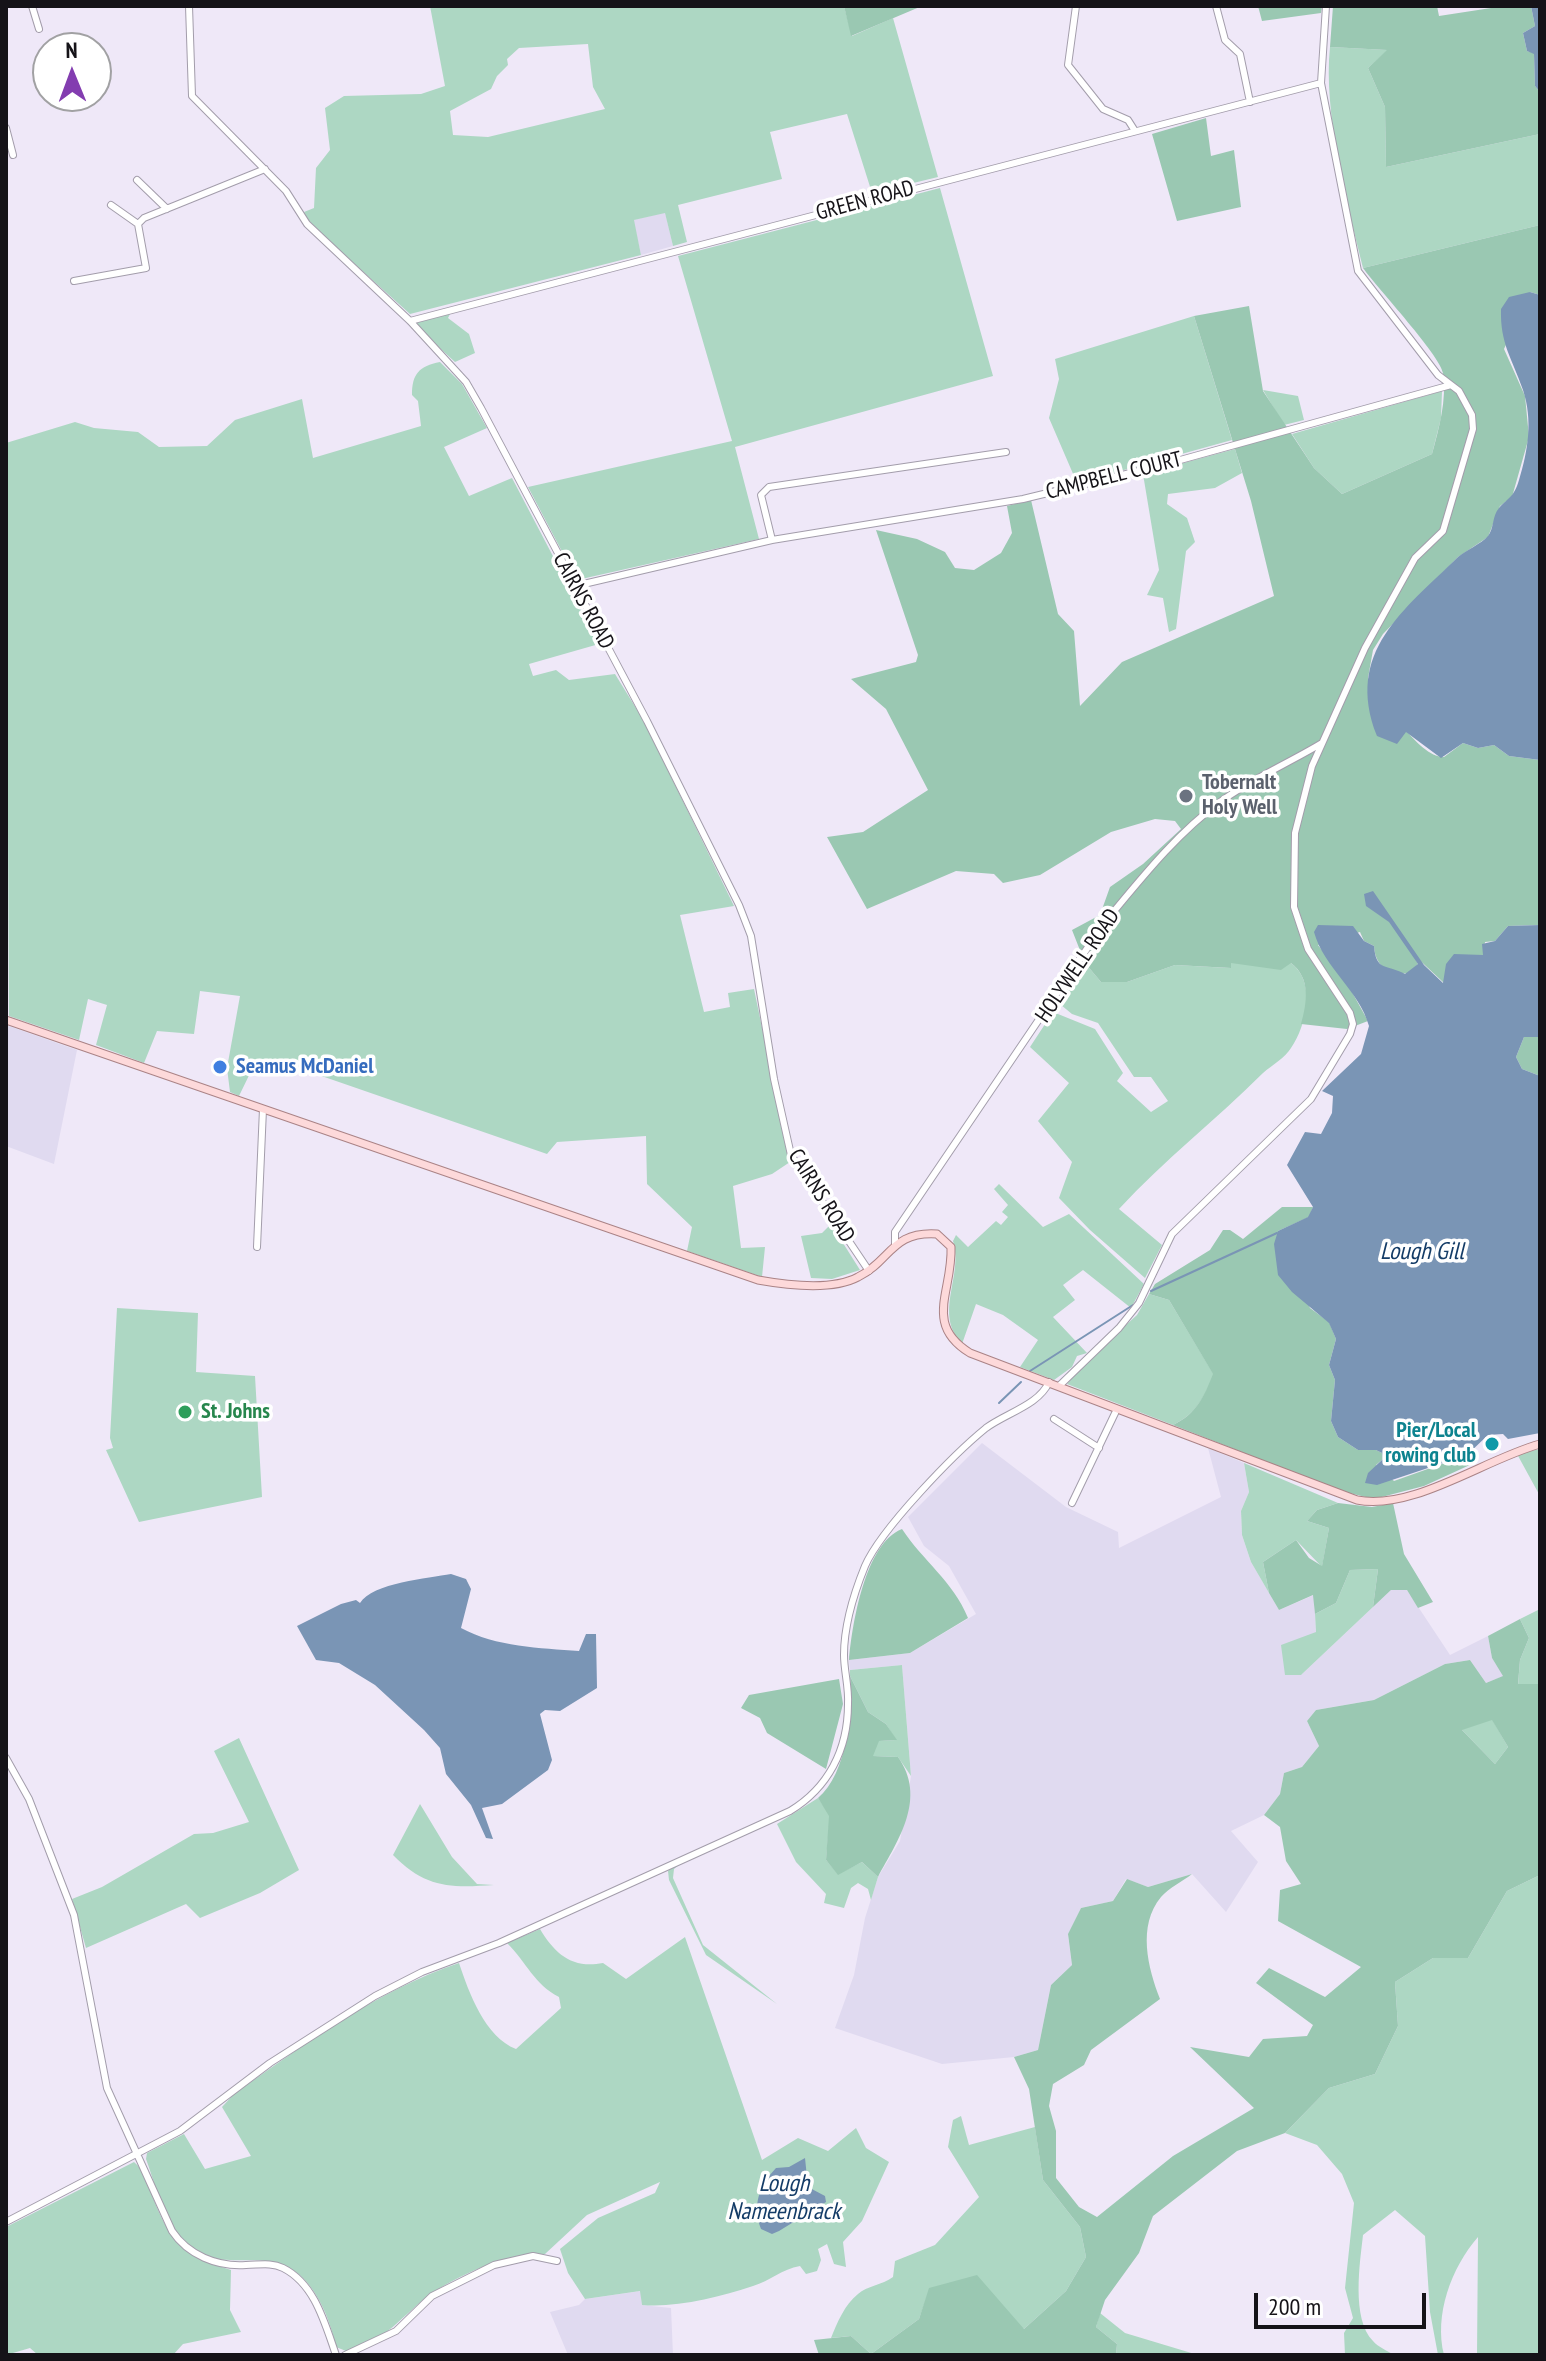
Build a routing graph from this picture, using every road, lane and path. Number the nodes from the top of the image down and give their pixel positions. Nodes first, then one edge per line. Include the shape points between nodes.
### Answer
1 (32, 6) edge
2 (189, 6) edge
3 (1076, 6) edge
4 (1216, 6) edge
5 (1326, 6) edge
6 (39, 29) dead end
7 (1321, 83) junction
8 (1250, 102) junction
9 (6, 128) edge
10 (1135, 131) junction
11 (13, 155) dead end
12 (265, 169) junction
13 (137, 180) dead end
14 (111, 205) dead end
15 (167, 209) junction
16 (138, 224) junction
17 (74, 281) dead end
18 (410, 321) junction
19 (1451, 385) junction
20 (1006, 452) dead end
21 (772, 540) junction
22 (575, 586) junction
23 (1322, 743) junction
24 (6, 1020) edge
25 (263, 1109) junction
26 (895, 1244) junction
27 (257, 1247) dead end
28 (869, 1271) junction
29 (1049, 1382) junction
30 (1059, 1386) junction
31 (1117, 1409) junction
32 (1054, 1419) dead end
33 (1540, 1444) edge
34 (1099, 1448) junction
35 (1072, 1503) dead end
36 (6, 1758) edge
37 (139, 2154) junction
38 (6, 2222) edge
39 (557, 2261) dead end
40 (336, 2355) edge
41 (345, 2355) edge

1 - 6 street
2 - 12 street, CAIRNS ROAD via 192,96
3 - 10 street via 1068,65 1103,109 1128,120
4 - 8 street via 1225,40 1240,54
5 - 7 street
7 - 8 street, GREEN ROAD
7 - 19 street via 1358,271
8 - 10 street, GREEN ROAD
9 - 11 street
10 - 18 street, GREEN ROAD
12 - 15 street
12 - 18 street, CAIRNS ROAD via 307,224
13 - 15 street
14 - 16 street
15 - 16 street
16 - 17 street via 146,268
18 - 22 street, CAIRNS ROAD via 466,382
19 - 21 street, CAMPBELL COURT via 1023,499
19 - 23 street via 1466,403 1473,429 1451,512 1443,531 1415,558 1388,604
20 - 21 street via 769,487 761,495
21 - 22 street, CAMPBELL COURT
22 - 28 street, CAIRNS ROAD via 655,735 751,936 791,1155
23 - 26 street, HOLYWELL ROAD via 1211,809 1123,900 895,1232
23 - 30 street via 1295,833 1294,907 1308,949 1350,1013 1350,1034 1311,1099 1172,1234 1139,1303
24 - 25 main road
25 - 27 street
25 - 28 main road via 758,1280 830,1283
26 - 28 main road
26 - 29 main road via 922,1233 945,1238 951,1247 943,1304 946,1334 970,1353
29 - 30 main road
29 - 37 street via 1037,1398 985,1429 952,1461 871,1555 847,1631 846,1723 836,1759 816,1793 790,1811 499,1943 422,1972 352,2008 180,2131
30 - 31 main road
31 - 33 main road via 1372,1503 1423,1491
31 - 34 street
32 - 34 street
34 - 35 street
36 - 37 street via 29,1799 74,1915 107,2088
37 - 38 street
37 - 40 street via 178,2240 212,2261 285,2269 318,2305
39 - 41 street via 533,2256 494,2265 432,2296 396,2331

